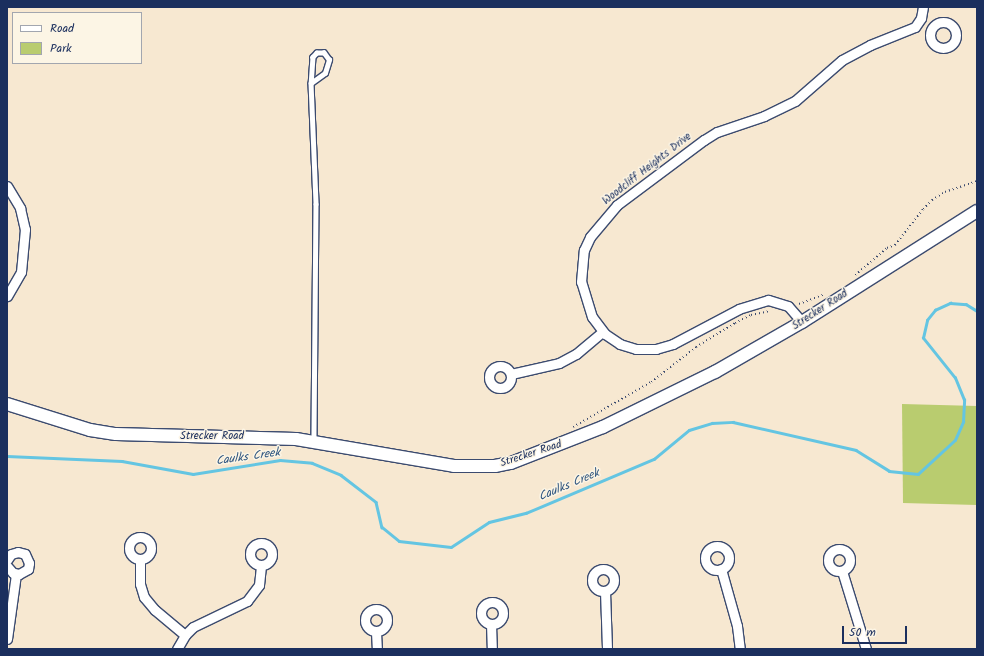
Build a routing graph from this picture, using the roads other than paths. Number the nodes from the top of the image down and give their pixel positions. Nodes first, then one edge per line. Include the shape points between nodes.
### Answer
1 (923, 7) edge
2 (921, 18) junction
3 (933, 27) dead end
4 (311, 83) junction
5 (7, 186) edge
6 (977, 210) edge
7 (7, 296) edge
8 (802, 322) junction
9 (602, 332) junction
10 (511, 374) dead end
11 (7, 404) edge
12 (314, 441) junction
13 (7, 560) edge
14 (140, 560) dead end
15 (7, 566) edge
16 (261, 566) dead end
17 (721, 569) dead end
18 (842, 571) dead end
19 (16, 574) junction
20 (605, 591) dead end
21 (491, 624) dead end
22 (376, 632) dead end
23 (185, 634) junction
24 (7, 639) edge
25 (177, 649) edge
26 (377, 649) edge
27 (492, 649) edge
28 (607, 649) edge
29 (740, 649) edge
30 (866, 649) edge

1 - 2 street
2 - 3 street
2 - 9 street, Woodcliff Heights Drive via 915,28 870,45 842,60 795,101 764,116 717,132 617,205 590,237 581,266 585,301
4 - 4 lane via 313,57 316,53 324,54 328,60 325,73
4 - 12 lane via 316,204
5 - 7 street via 20,208 25,229 21,272
6 - 8 street, Strecker Road
8 - 9 street, Woodcliff Heights Drive via 788,306 768,300 753,303 673,344 656,349 636,349 620,344
8 - 12 street, Strecker Road via 648,407 563,444 511,462 472,468
9 - 10 street via 576,354 559,363
11 - 12 street, Strecker Road via 90,430 116,434 152,437 228,435
13 - 19 street via 14,552 22,552 27,556 28,569
14 - 23 street via 140,584 144,597 155,610
15 - 19 street
16 - 23 street via 259,586 247,601 199,623
17 - 29 street via 738,626
18 - 30 street
19 - 24 street
20 - 28 street
21 - 27 street
22 - 26 street
23 - 25 street

